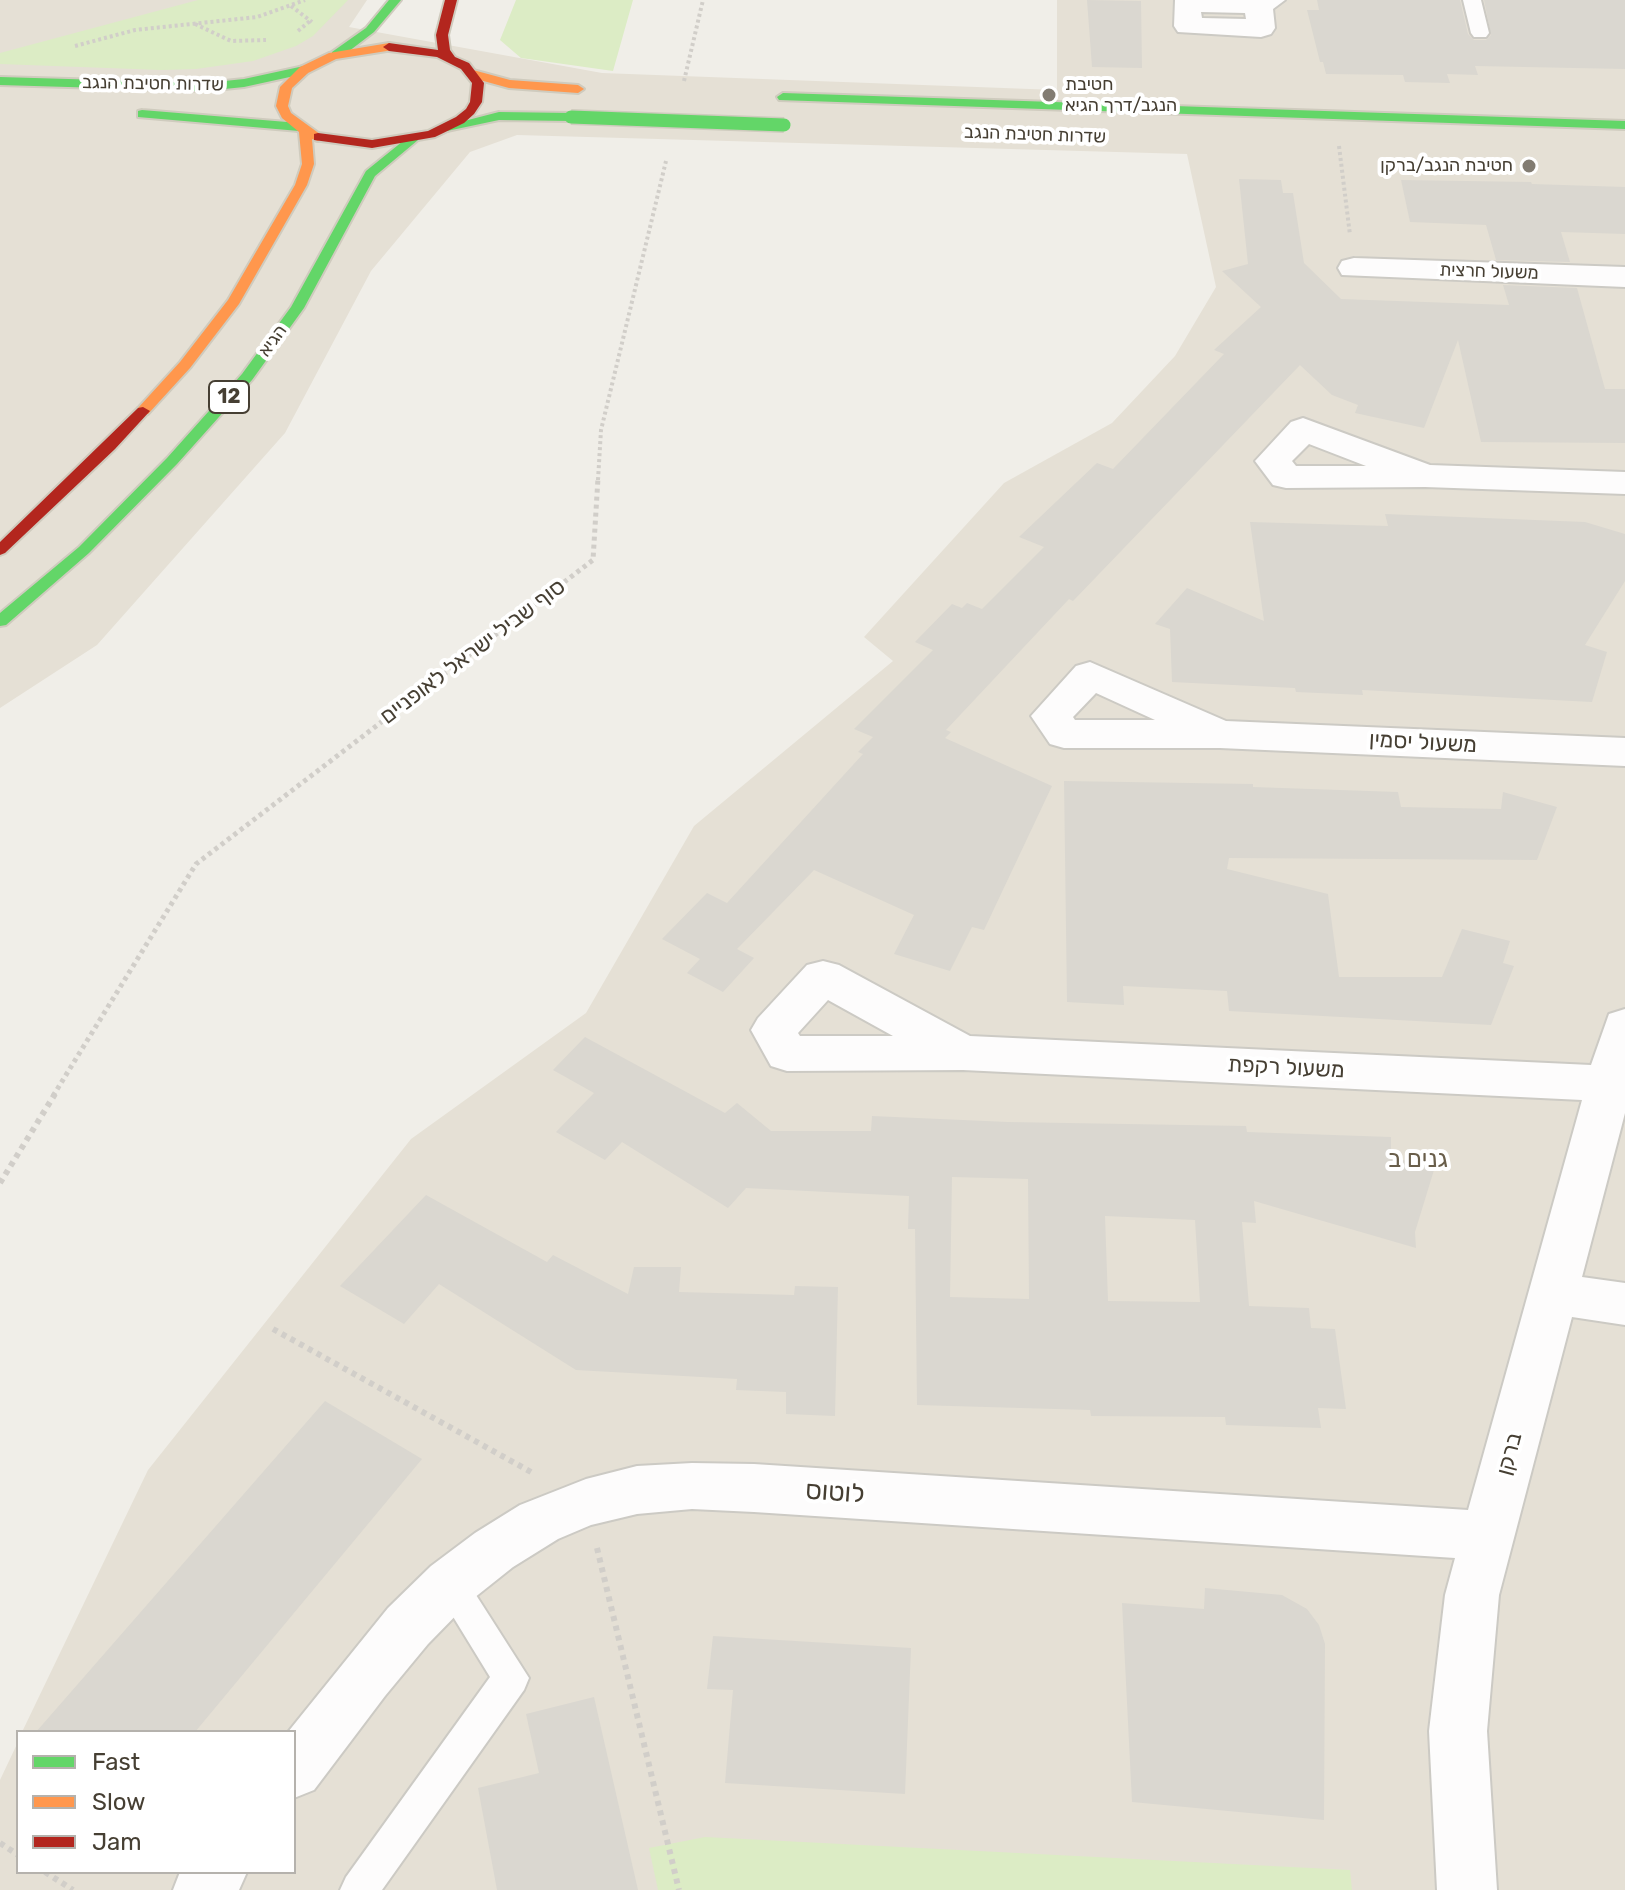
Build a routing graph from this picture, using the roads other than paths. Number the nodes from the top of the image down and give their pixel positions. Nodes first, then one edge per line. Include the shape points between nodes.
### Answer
1 (395, 0) edge
2 (451, 0) edge
3 (1472, 0) edge
4 (1480, 33) dead end
5 (333, 56) junction
6 (450, 58) junction
7 (304, 70) junction
8 (473, 74) junction
9 (0, 81) edge
10 (588, 89) dead end
11 (776, 96) dead end
12 (123, 113) dead end
13 (1625, 125) edge
14 (791, 126) dead end
15 (447, 127) junction
16 (302, 129) junction
17 (412, 140) junction
18 (1354, 268) road end
19 (1625, 277) edge
20 (1425, 476) dead end
21 (1625, 483) edge
22 (0, 550) edge
23 (0, 621) edge
24 (1220, 734) dead end
25 (1625, 752) edge
26 (1625, 1026) edge
27 (963, 1053) dead end
28 (1610, 1084) junction
29 (1553, 1293) junction
30 (1625, 1304) edge
31 (1488, 1536) junction
32 (450, 1584) junction
33 (296, 1767) edge
34 (215, 1874) edge
35 (203, 1890) edge
36 (359, 1890) edge
37 (1467, 1890) edge

1 - 5 main road via 370,30
2 - 6 main road via 442,35
3 - 4 lane
5 - 6 main road via 389,47
5 - 7 main road, שדרות חטיבת הנגב
6 - 8 main road
7 - 9 main road, שדרות חטיבת הנגב via 205,87
7 - 16 main road, 12 via 282,96 286,115
8 - 10 main road via 509,84
8 - 15 main road, 12 via 478,83 476,102
11 - 13 main road, שדרות חטיבת הנגב
12 - 16 main road, שדרות חטיבת הנגב
14 - 15 main road, bridge via 499,116
15 - 17 main road, 12
16 - 17 main road, 12 via 353,144
16 - 22 main road, 12 via 308,164 301,185 234,301 185,365 110,446
17 - 23 main road, הגיא / 12 via 370,174 297,308 247,377 84,550
18 - 19 street, משעול חרצית
20 - 21 street
24 - 25 street, משעול יסמין
26 - 28 street, ברקן
27 - 28 street, משעול רקפת
28 - 29 street, ברקן
29 - 30 street
29 - 31 street, ברקן
31 - 32 street, לוטוס via 692,1486 637,1490 539,1522
31 - 37 street, ברקן via 1472,1595 1458,1731
32 - 33 street, לוטוס via 365,1677
32 - 36 lane via 511,1678
34 - 35 street

